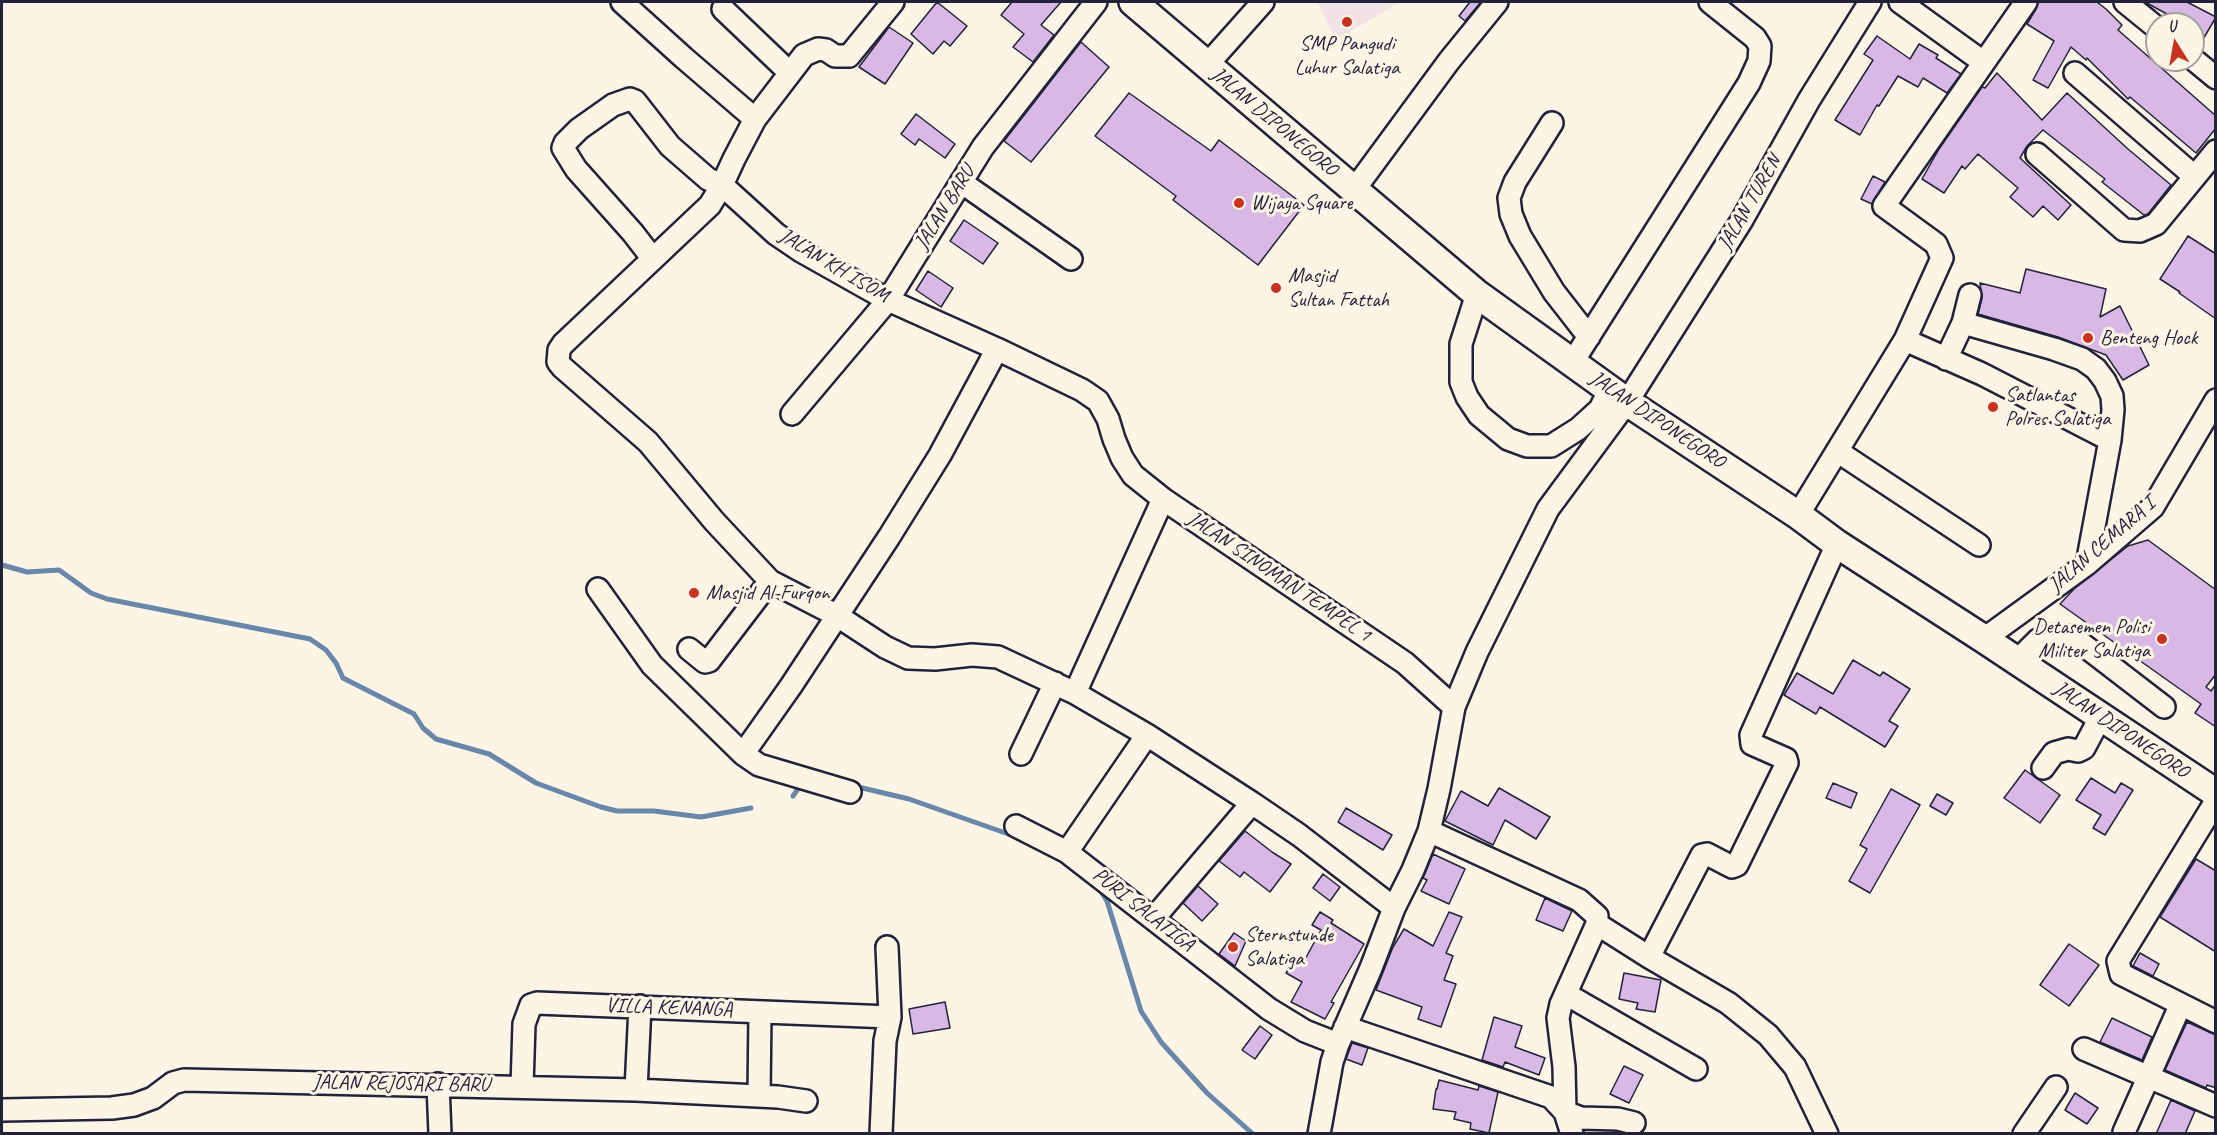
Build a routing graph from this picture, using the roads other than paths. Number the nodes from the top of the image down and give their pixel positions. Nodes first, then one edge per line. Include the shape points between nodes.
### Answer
1 (622, 2) edge
2 (893, 2) edge
3 (1096, 2) edge
4 (1132, 2) edge
5 (1263, 2) edge
6 (1497, 2) edge
7 (1710, 2) edge
8 (1869, 2) edge
9 (1900, 2) edge
10 (2026, 2) edge
11 (2125, 2) edge
12 (723, 9) dead end
13 (2145, 18) edge
14 (1983, 62) junction
15 (1208, 65) junction
16 (790, 73) junction
17 (2075, 73) dead end
18 (755, 118) junction
19 (1551, 123) dead end
20 (2216, 151) edge
21 (2037, 154) dead end
22 (2194, 176) junction
23 (961, 182) junction
24 (722, 185) junction
25 (1354, 190) junction
26 (653, 259) junction
27 (1071, 260) dead end
28 (1477, 294) junction
29 (1970, 295) dead end
30 (888, 300) junction
31 (1963, 323) junction
32 (1590, 337) junction
33 (1905, 340) junction
34 (997, 349) junction
35 (1946, 359) junction
36 (1572, 363) junction
37 (1619, 396) junction
38 (2216, 400) edge
39 (792, 414) dead end
40 (1114, 439) joint
41 (2110, 440) junction
42 (1837, 451) junction
43 (1163, 499) junction
44 (1798, 515) junction
45 (1837, 544) junction
46 (1979, 545) dead end
47 (2087, 564) junction
48 (770, 581) junction
49 (598, 589) dead end
50 (836, 615) junction
51 (1984, 639) junction
52 (688, 649) dead end
53 (2017, 661) junction
54 (1054, 683) junction
55 (1075, 693) junction
56 (1454, 707) junction
57 (2164, 707) dead end
58 (2101, 716) junction
59 (1147, 735) junction
60 (750, 754) junction
61 (1021, 754) dead end
62 (2043, 768) dead end
63 (850, 792) dead end
64 (2216, 794) edge
65 (2216, 801) edge
66 (1252, 803) junction
67 (1016, 826) dead end
68 (1429, 831) junction
69 (1067, 852) junction
70 (1394, 908) junction
71 (1154, 918) junction
72 (1597, 924) junction
73 (887, 947) dead end
74 (1648, 957) junction
75 (1566, 994) junction
76 (640, 1006) junction
77 (2180, 1006) junction
78 (760, 1012) junction
79 (890, 1017) junction
80 (2216, 1022) edge
81 (1342, 1035) junction
82 (2084, 1049) dead end
83 (1696, 1069) dead end
84 (2150, 1077) junction
85 (438, 1084) junction
86 (522, 1087) junction
87 (2056, 1087) dead end
88 (636, 1090) junction
89 (759, 1096) junction
90 (806, 1101) dead end
91 (2216, 1106) edge
92 (2, 1110) edge
93 (1565, 1112) junction
94 (1635, 1123) dead end
95 (2124, 1132) edge
96 (440, 1134) edge
97 (881, 1134) edge
98 (1319, 1134) edge
99 (1572, 1134) edge
100 (1827, 1134) edge
101 (2024, 1134) edge

1 - 18 street
2 - 16 street via 849,56 811,51
3 - 23 street, JALAN BARU via 983,147
4 - 15 main road, JALAN DIPONEGORO
5 - 15 street
6 - 25 street
7 - 32 street via 1755,38 1760,46 1760,61
8 - 37 street, JALAN TUREN via 1742,220
9 - 14 street
10 - 14 street
11 - 13 street
12 - 16 street
14 - 33 street via 1884,206 1936,244 1942,258
15 - 25 main road, JALAN DIPONEGORO
16 - 18 street
17 - 22 street
18 - 24 street
19 - 32 street via 1515,182 1509,198 1511,214 1554,292
20 - 22 street
21 - 22 street via 2124,230 2140,231 2156,224
23 - 27 street
23 - 30 street, JALAN BARU
24 - 26 street via 710,205
24 - 26 street, JALAN KH ISOM via 708,179 670,146 630,99 613,105 565,143 563,148 576,169
24 - 30 street, JALAN KH ISOM via 776,234
25 - 28 main road, JALAN DIPONEGORO
26 - 48 street via 563,344 558,362 648,442
28 - 36 main road, JALAN DIPONEGORO
28 - 37 street via 1461,344 1461,382 1479,415 1509,439 1527,446 1551,446
29 - 31 street
30 - 34 street, JALAN KH ISOM
30 - 39 street, JALAN BARU
31 - 35 street
31 - 41 street via 2082,359 2096,369 2112,396
32 - 36 street
33 - 35 street
33 - 42 street
34 - 40 street, JALAN KH ISOM via 1098,401
34 - 50 street via 940,455
35 - 41 street
36 - 37 main road, JALAN DIPONEGORO
37 - 44 main road, JALAN DIPONEGORO
37 - 56 street via 1548,508
38 - 47 street, JALAN CEMARA I via 2153,507
40 - 43 street, JALAN SINOMAN TEMPEL 1 via 1133,475
41 - 47 street
42 - 44 street
42 - 46 street
43 - 55 street
43 - 56 street, JALAN SINOMAN TEMPEL 1 via 1405,663
44 - 45 main road, JALAN DIPONEGORO
45 - 51 main road, JALAN DIPONEGORO
45 - 74 street via 1751,735 1752,744 1786,759 1786,763 1737,865 1732,867 1702,855
47 - 51 street, JALAN CEMARA I
48 - 50 street
48 - 52 street via 709,661
49 - 60 street via 652,665
50 - 54 street via 908,658 998,657
50 - 60 street
51 - 53 main road, JALAN DIPONEGORO
53 - 57 street via 2038,640 2052,635 2073,637
53 - 58 main road, JALAN DIPONEGORO
54 - 55 street
54 - 61 street
55 - 59 street
56 - 68 street
58 - 62 street via 2084,748 2054,753
58 - 64 main road, JALAN DIPONEGORO
59 - 66 street
59 - 69 street
60 - 63 street via 810,781
65 - 77 street via 2118,961 2121,974
66 - 70 street
66 - 71 street
67 - 69 street, PURI SALATIGA
68 - 70 street
68 - 72 street via 1579,900 1597,916
69 - 71 street, PURI SALATIGA
70 - 81 street
71 - 81 street, PURI SALATIGA via 1287,1021
72 - 74 street
72 - 75 street
73 - 79 street
74 - 100 street via 1728,1003 1768,1035 1795,1067
75 - 83 street
75 - 93 street via 1558,1018
76 - 78 street, VILLA KENANGA
76 - 86 street, VILLA KENANGA via 531,1005 524,1024
76 - 88 street
77 - 80 street
77 - 84 street
78 - 79 street, VILLA KENANGA
78 - 89 street
79 - 97 street via 885,1041
81 - 93 street, PURI SALATIGA via 1551,1097
81 - 98 street via 1332,1062
82 - 84 street
84 - 91 street
84 - 95 street
85 - 86 street, JALAN REJOSARI BARU
85 - 92 street, JALAN REJOSARI BARU via 184,1080 134,1105
85 - 96 street
86 - 88 street, JALAN REJOSARI BARU
87 - 101 street
88 - 89 street, JALAN REJOSARI BARU
89 - 90 street, JALAN REJOSARI BARU
93 - 94 street via 1581,1118
93 - 99 street

